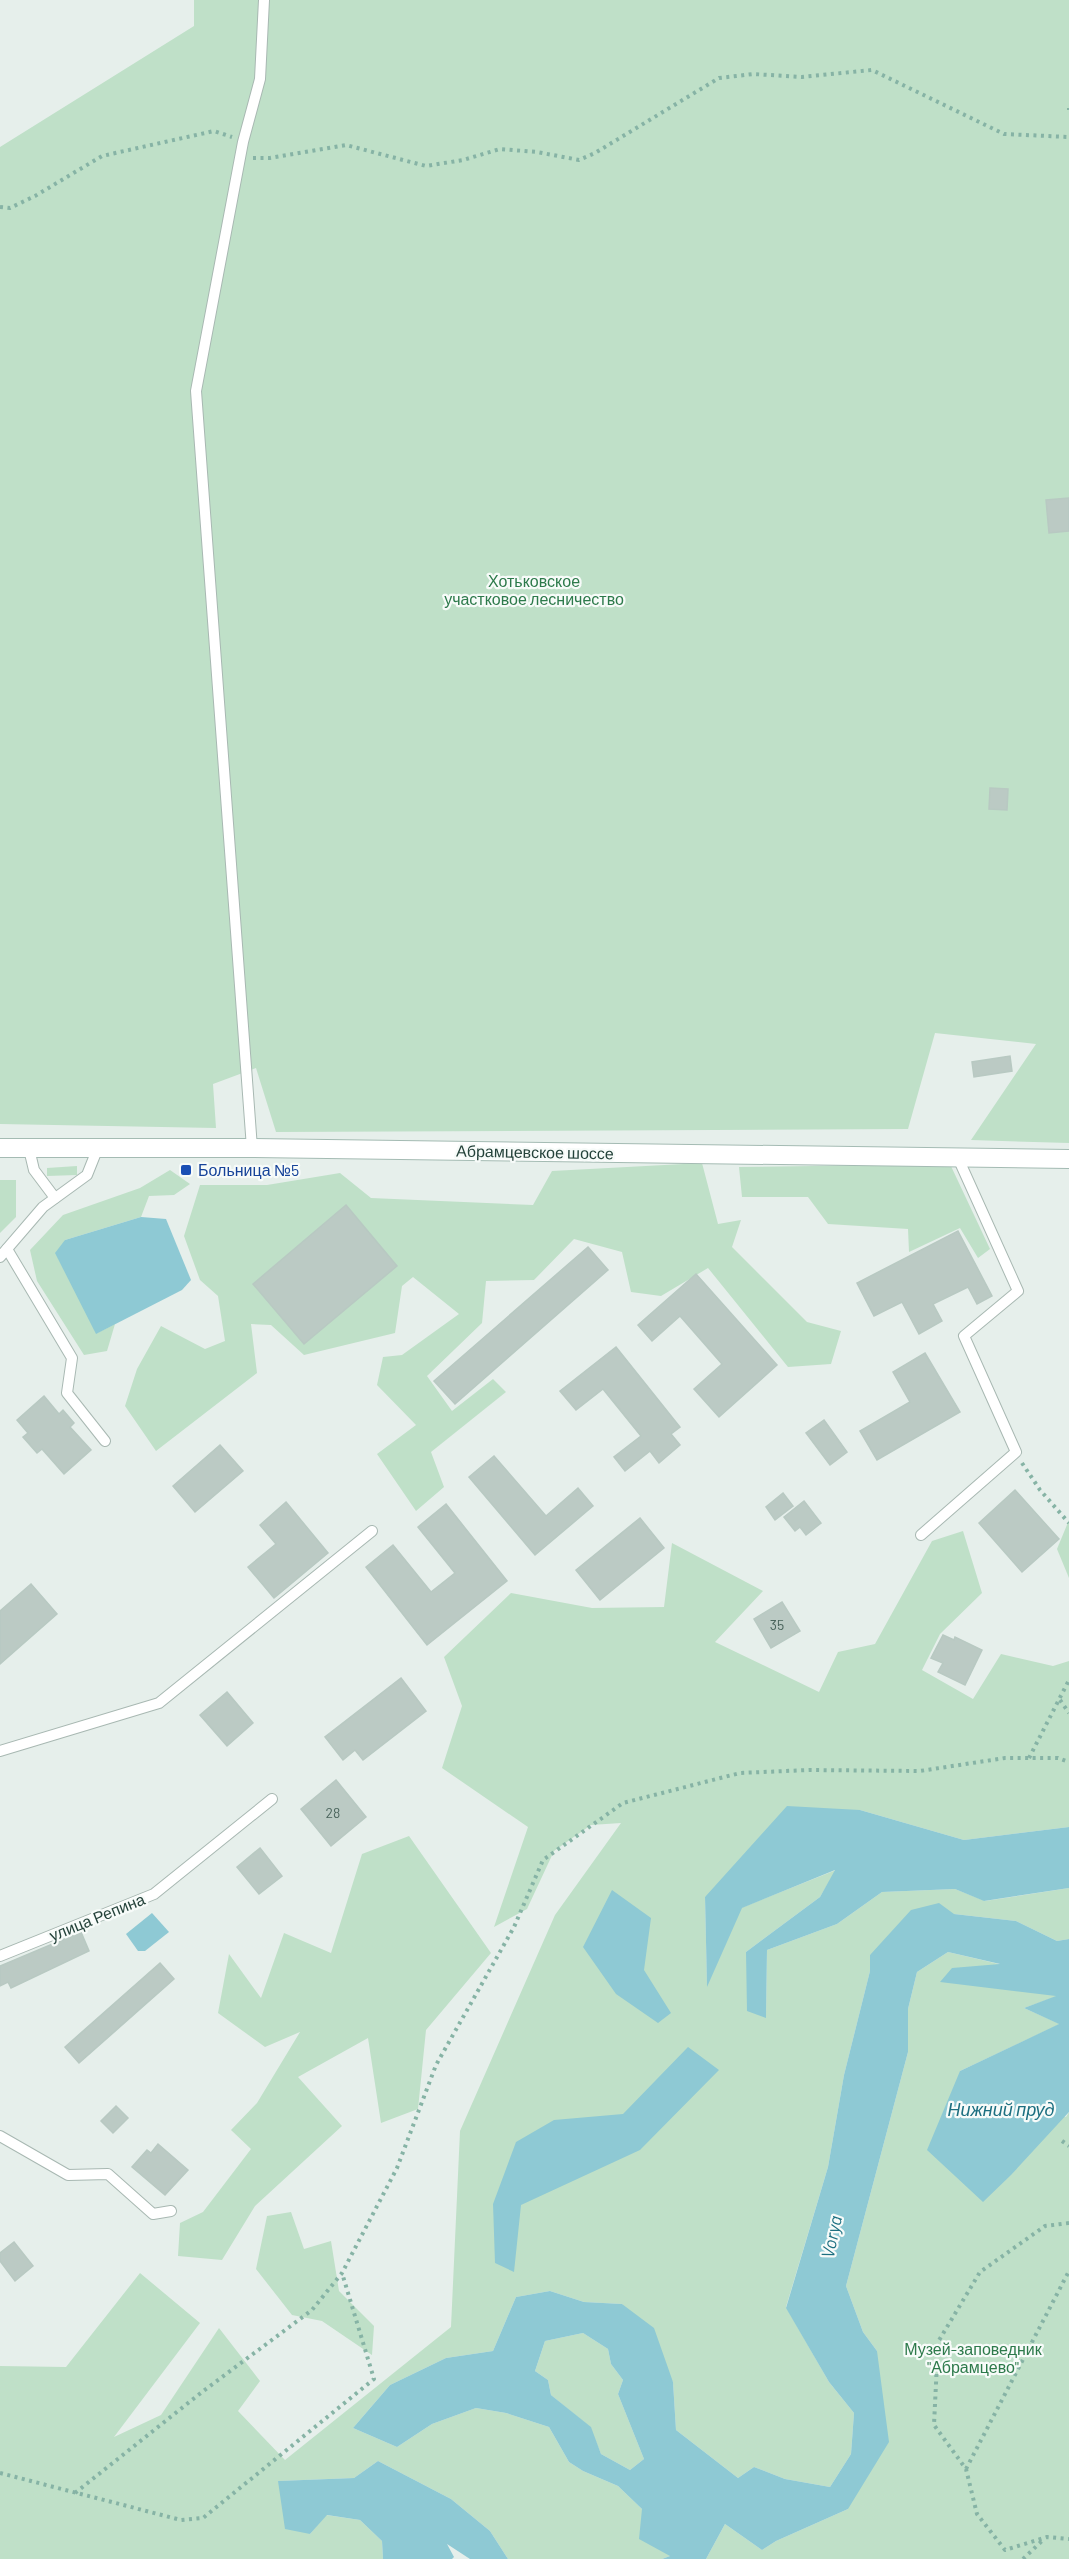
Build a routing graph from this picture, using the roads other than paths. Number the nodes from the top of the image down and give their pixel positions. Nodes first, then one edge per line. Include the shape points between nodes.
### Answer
1 (264, 0) edge
2 (0, 1148) edge
3 (252, 1148) junction
4 (29, 1149) junction
5 (97, 1150) junction
6 (958, 1158) junction
7 (1069, 1160) edge
8 (55, 1198) junction
9 (4, 1253) edge
10 (105, 1441) dead end
11 (372, 1531) dead end
12 (921, 1535) dead end
13 (0, 1751) edge
14 (272, 1799) dead end
15 (0, 1956) edge
16 (0, 2136) edge
17 (171, 2211) dead end

1 - 3 lane via 260,79 243,142 196,391
2 - 4 street, Абрамцевское шоссе
3 - 5 street, Абрамцевское шоссе
3 - 6 street, Абрамцевское шоссе
4 - 5 street, Абрамцевское шоссе
4 - 8 lane via 34,1170
5 - 8 lane via 87,1175
6 - 7 street, Абрамцевское шоссе
6 - 12 lane via 1018,1291 964,1336 1016,1452
8 - 9 lane
9 - 10 lane via 72,1358 67,1393
11 - 13 lane via 159,1703
14 - 15 lane, улица Репина via 154,1894
16 - 17 lane via 68,2175 108,2174 153,2214

